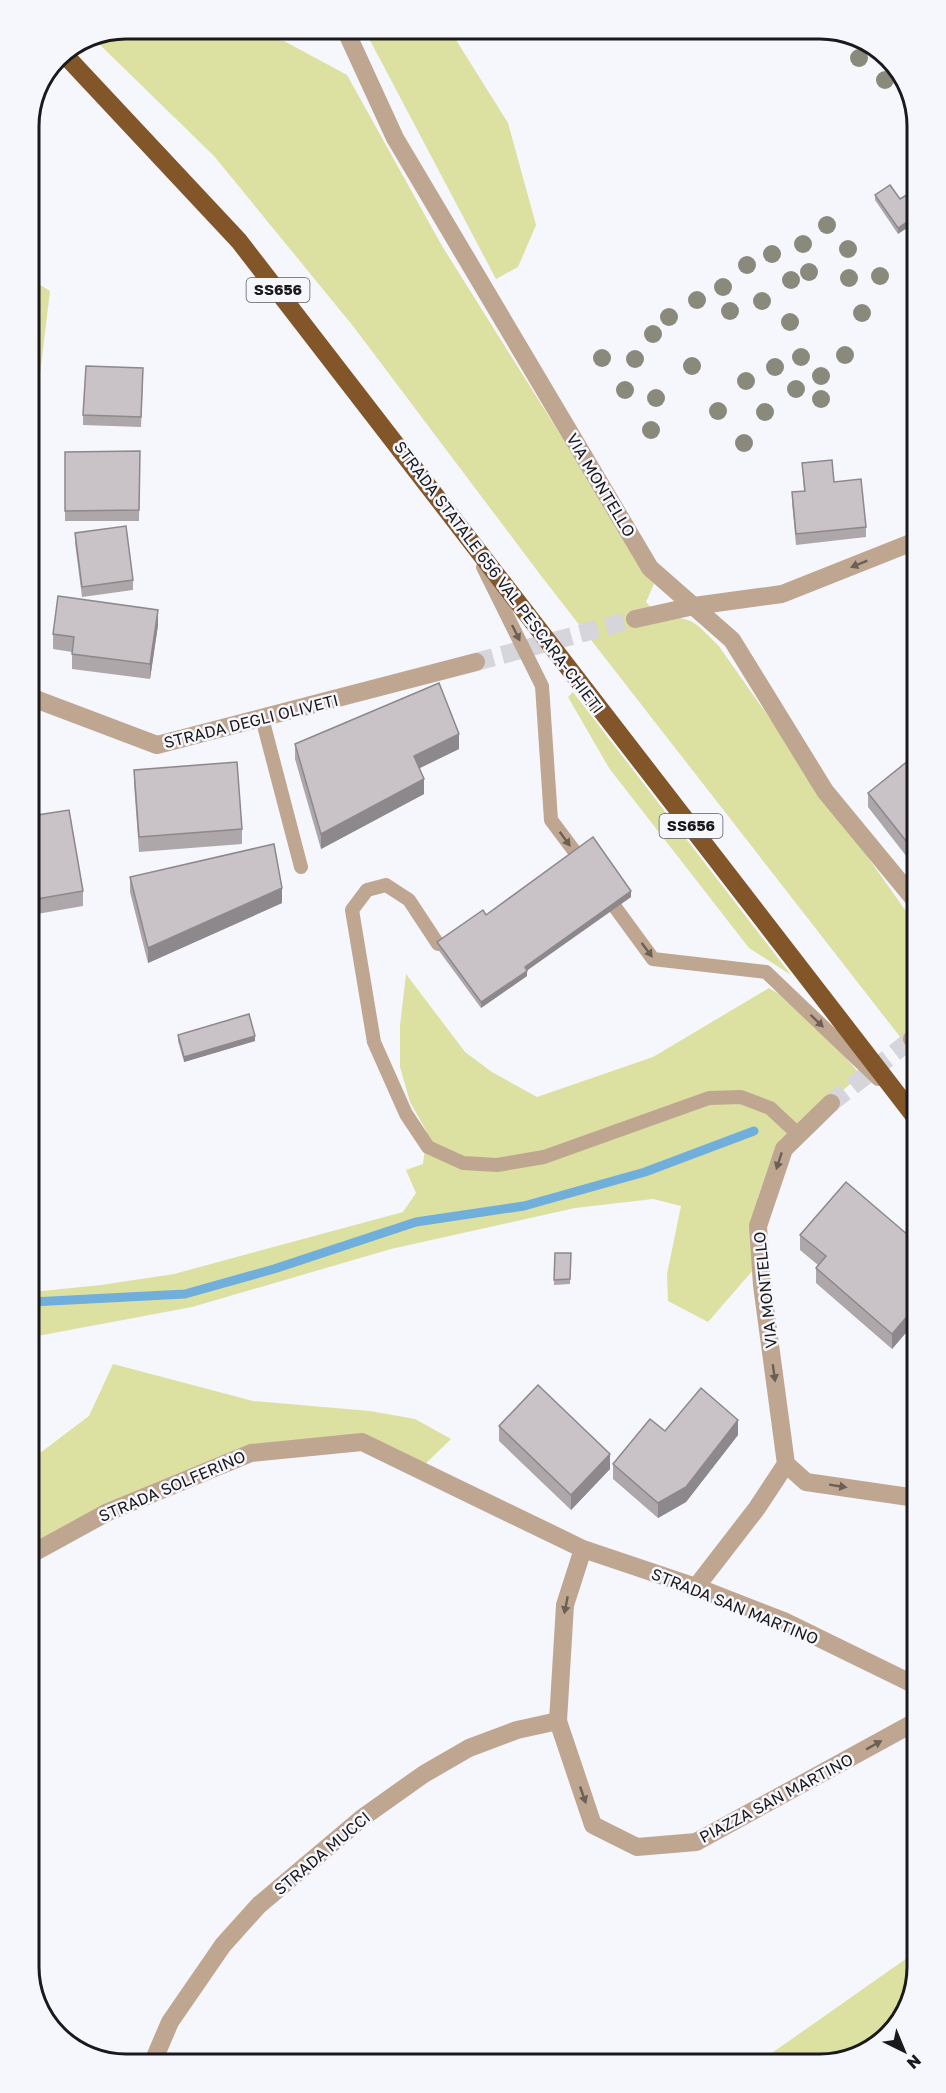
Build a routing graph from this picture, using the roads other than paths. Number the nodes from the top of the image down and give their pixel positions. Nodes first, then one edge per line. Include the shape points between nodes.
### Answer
1 (350, 39) edge
2 (70, 60) edge
3 (472, 543) junction
4 (907, 545) edge
5 (694, 606) junction
6 (635, 619) tunnel mouth
7 (476, 662) tunnel mouth
8 (39, 700) edge
9 (262, 718) junction
10 (574, 852) edge
11 (301, 867) dead end
12 (907, 889) edge
13 (612, 903) edge
14 (438, 944) edge
15 (831, 1103) tunnel mouth
16 (907, 1107) edge
17 (907, 1108) edge
18 (798, 1134) junction
19 (786, 1464) junction
20 (907, 1497) edge
21 (583, 1549) junction
22 (39, 1550) edge
23 (696, 1587) junction
24 (907, 1681) edge
25 (558, 1721) junction
26 (907, 1731) edge
27 (157, 2054) edge

1 - 5 street, VIA MONTELLO via 394,138 650,568
2 - 3 highway, STRADA STATALE 656 VAL PESCARA-CHIETI / SS656 via 239,241
3 -> 10 lane via 542,686 551,820
3 - 16 highway, STRADA STATALE 656 VAL PESCARA-CHIETI / SS656
4 -> 5 street via 782,594
5 - 6 street
5 - 12 street, VIA MONTELLO via 732,640 825,792
7 - 9 street, STRADA DEGLI OLIVETI
8 - 9 street, STRADA DEGLI OLIVETI via 157,745
9 - 11 lane
13 -> 17 lane via 653,958 765,972
14 - 18 lane via 409,900 386,885 367,890 352,909 374,1042 406,1114 428,1147 463,1163 497,1165 544,1157 709,1098 741,1097 770,1108
15 - 18 street, VIA MONTELLO
18 -> 19 street, VIA MONTELLO via 784,1149 758,1226
19 -> 20 street via 806,1482
19 - 23 street
21 - 22 street, STRADA SOLFERINO via 362,1442 251,1453 108,1512
21 - 23 street, STRADA SAN MARTINO
21 -> 25 street, PIAZZA SAN MARTINO via 565,1605
23 - 24 street, STRADA SAN MARTINO via 786,1622
25 -> 26 street, PIAZZA SAN MARTINO via 593,1825 637,1847 696,1842
25 - 27 street, STRADA MUCCI via 517,1730 469,1748 362,1818 260,1905 223,1945 170,2022

